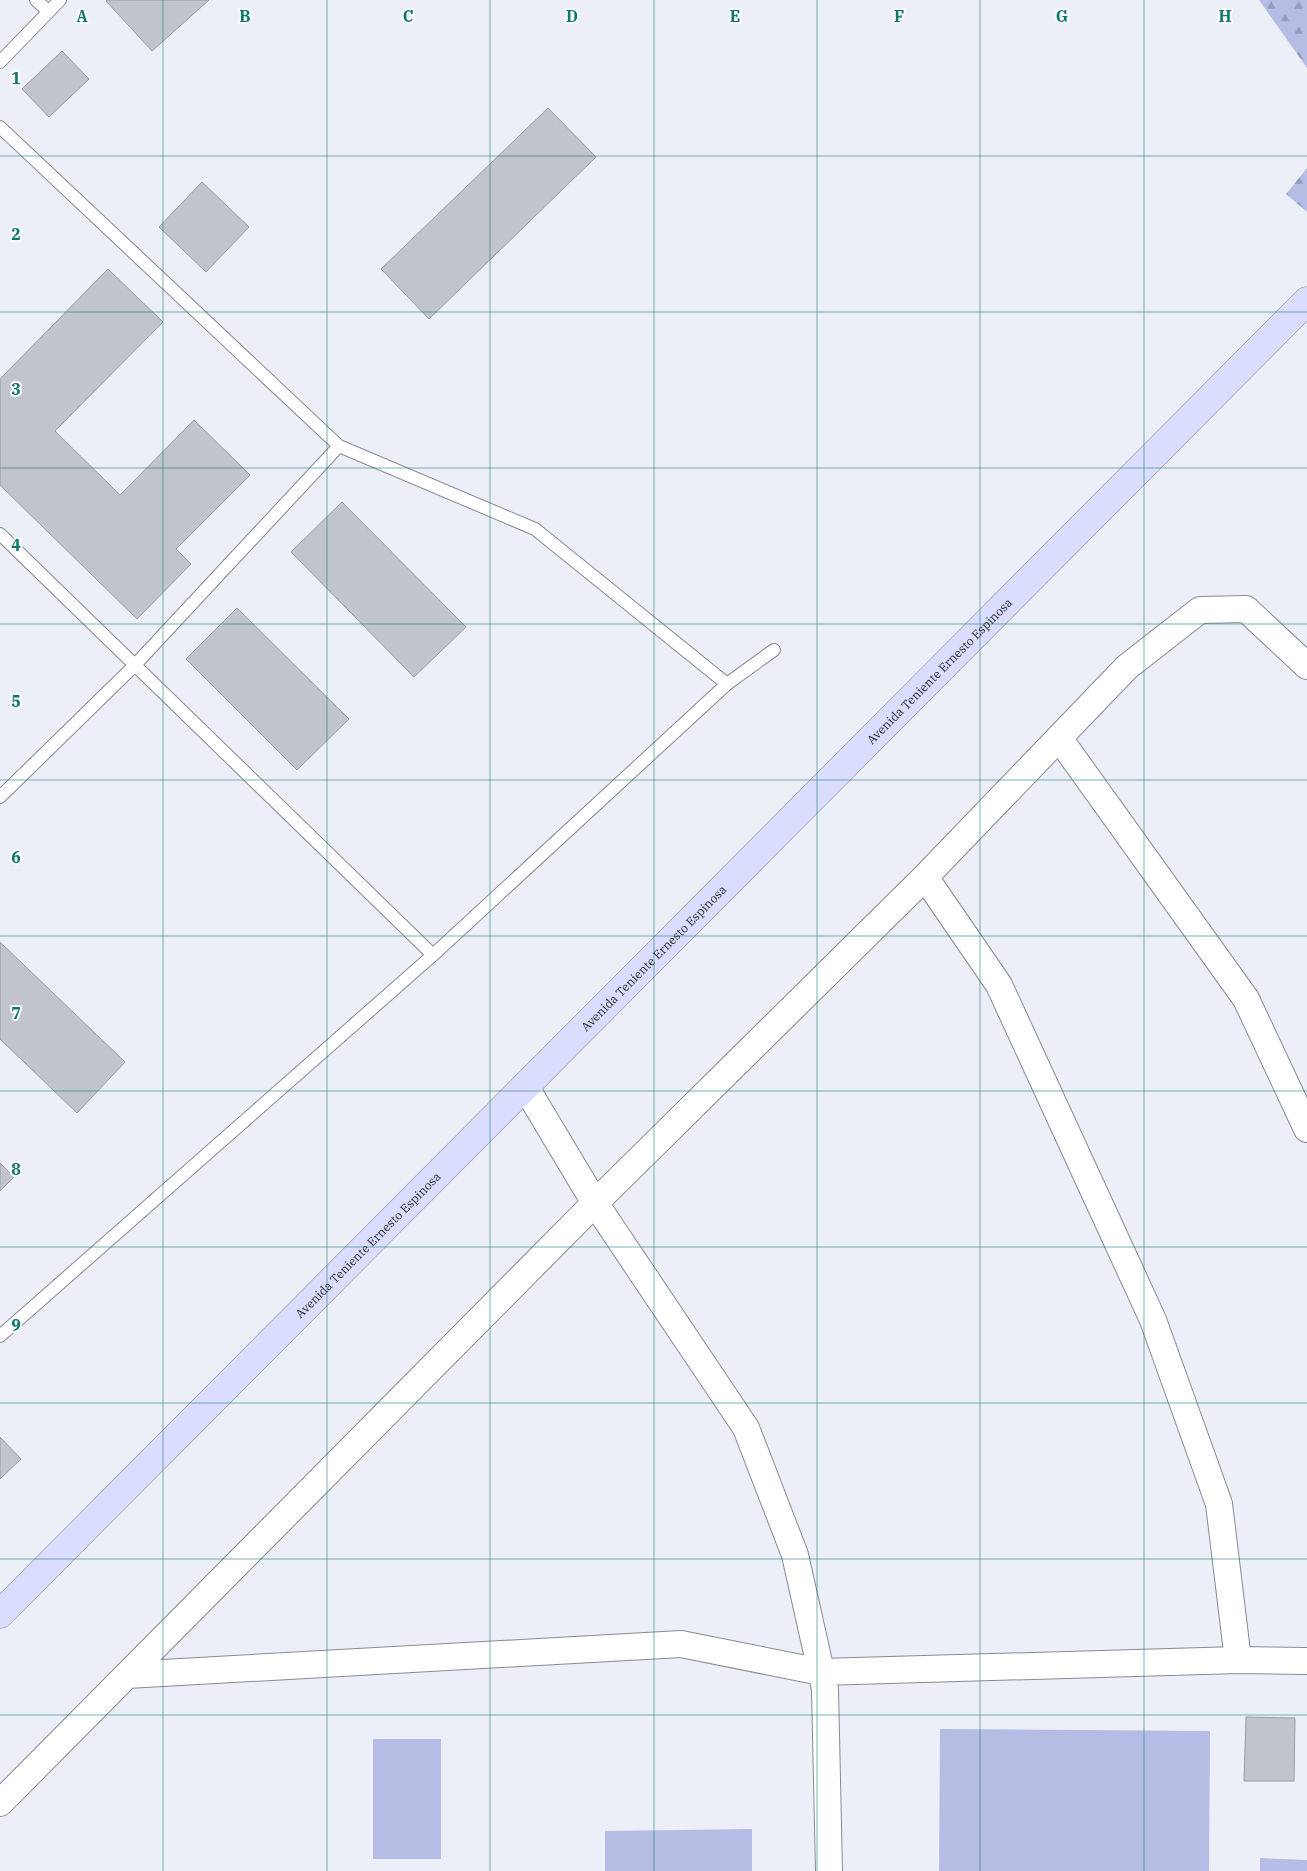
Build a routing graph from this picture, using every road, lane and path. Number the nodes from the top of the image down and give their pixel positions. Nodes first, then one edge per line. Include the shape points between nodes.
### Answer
1 (36, 0) edge
2 (60, 0) edge
3 (48, 11) junction
4 (0, 62) edge
5 (0, 127) edge
6 (1307, 301) edge
7 (339, 446) junction
8 (0, 534) edge
9 (774, 650) dead end
10 (134, 666) junction
11 (1307, 666) edge
12 (727, 684) junction
13 (1059, 738) junction
14 (0, 797) edge
15 (925, 877) junction
16 (433, 955) junction
17 (525, 1086) junction
18 (1307, 1129) edge
19 (595, 1203) junction
20 (0, 1336) edge
21 (1, 1611) edge
22 (1238, 1660) junction
23 (1307, 1662) edge
24 (821, 1672) junction
25 (127, 1675) junction
26 (0, 1803) edge
27 (829, 1871) edge

1 - 3 lane
2 - 3 lane
3 - 4 lane
5 - 7 lane
6 - 17 main road, Avenida Teniente Ernesto Espinosa
7 - 10 lane
7 - 12 lane via 535,529
8 - 10 lane
9 - 12 lane
10 - 14 lane
10 - 16 lane
11 - 13 street via 1246,609 1200,610 1127,667
12 - 16 lane
13 - 15 street
13 - 18 street via 1246,999
15 - 19 street
15 - 22 street via 999,984 1153,1320 1219,1504
16 - 20 lane
17 - 19 street
17 - 21 main road, Avenida Teniente Ernesto Espinosa
19 - 24 street via 746,1428 795,1555
19 - 25 street
22 - 23 street
22 - 24 street
24 - 25 street via 681,1644
24 - 27 street via 825,1689
25 - 26 street

